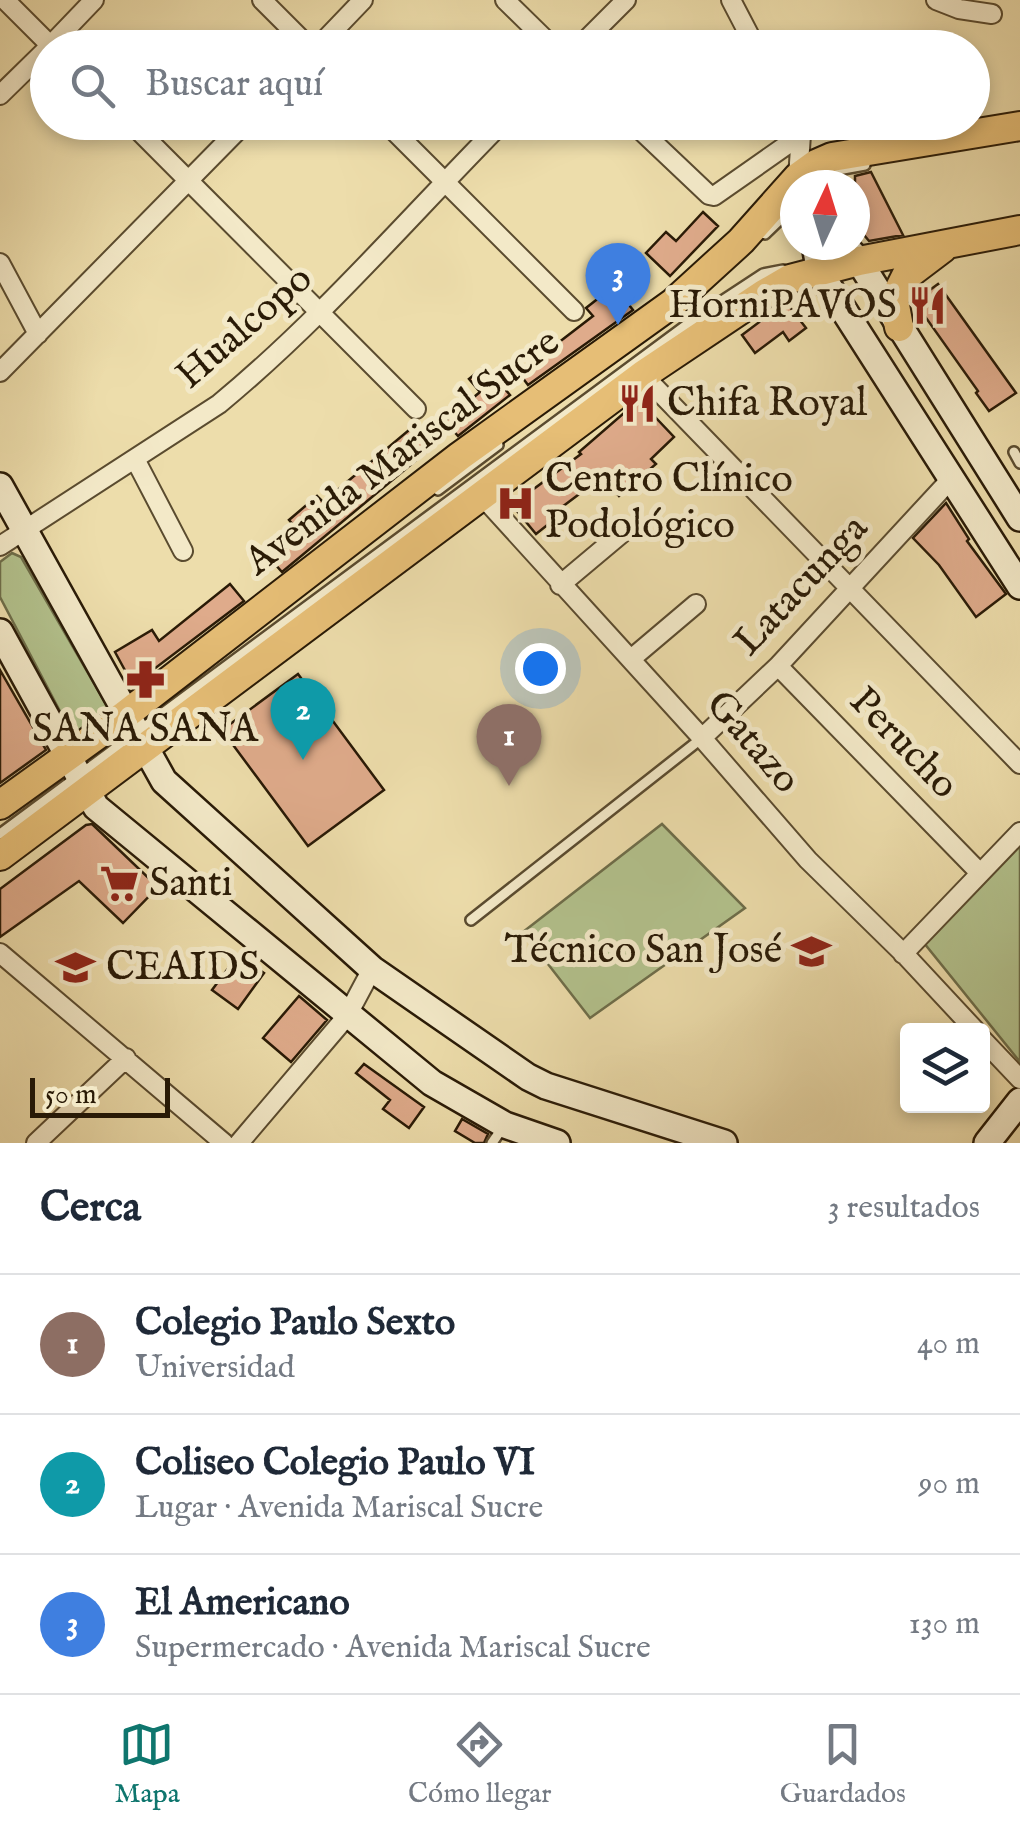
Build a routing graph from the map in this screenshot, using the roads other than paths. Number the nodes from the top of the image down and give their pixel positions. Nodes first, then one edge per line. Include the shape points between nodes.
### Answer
1 (5, 0) edge
2 (94, 0) edge
3 (262, 0) edge
4 (363, 0) edge
5 (505, 0) edge
6 (626, 0) edge
7 (731, 0) edge
8 (936, 0) edge
9 (992, 14) dead end
10 (34, 30) edge
11 (66, 30) edge
12 (294, 30) edge
13 (332, 30) edge
14 (536, 30) edge
15 (596, 30) edge
16 (747, 30) edge
17 (30, 67) edge
18 (0, 96) edge
19 (1020, 126) edge
20 (990, 131) edge
21 (1020, 136) edge
22 (148, 140) edge
23 (229, 140) edge
24 (402, 140) edge
25 (485, 140) edge
26 (651, 140) edge
27 (784, 140) edge
28 (799, 140) edge
29 (935, 140) edge
30 (948, 150) dead end
31 (871, 164) dead end
32 (801, 170) edge
33 (812, 170) edge
34 (838, 170) edge
35 (190, 181) junction
36 (444, 182) junction
37 (780, 207) edge
38 (780, 212) edge
39 (1020, 230) edge
40 (953, 242) junction
41 (870, 251) edge
42 (814, 260) edge
43 (816, 260) edge
44 (818, 260) edge
45 (856, 260) edge
46 (0, 263) edge
47 (727, 270) dead end
48 (716, 280) dead end
49 (320, 312) junction
50 (574, 312) dead end
51 (898, 327) junction
52 (38, 334) junction
53 (0, 372) edge
54 (643, 375) junction
55 (562, 398) dead end
56 (416, 409) dead end
57 (502, 443) dead end
58 (1014, 452) dead end
59 (135, 459) junction
60 (1020, 463) edge
61 (950, 480) junction
62 (0, 486) edge
63 (483, 497) junction
64 (428, 498) dead end
65 (1019, 515) edge
66 (628, 528) dead end
67 (25, 530) junction
68 (364, 545) dead end
69 (0, 546) edge
70 (183, 551) dead end
71 (560, 585) junction
72 (1020, 586) edge
73 (850, 587) junction
74 (696, 604) dead end
75 (0, 632) edge
76 (630, 659) junction
77 (778, 666) junction
78 (133, 730) junction
79 (702, 738) junction
80 (1020, 764) edge
81 (76, 772) junction
82 (0, 805) edge
83 (0, 818) edge
84 (1020, 832) edge
85 (0, 834) edge
86 (0, 856) edge
87 (978, 872) junction
88 (470, 920) dead end
89 (0, 953) edge
90 (903, 954) junction
91 (372, 970) junction
92 (347, 1016) junction
93 (968, 1023) edge
94 (990, 1047) edge
95 (126, 1058) junction
96 (1020, 1079) edge
97 (1020, 1101) edge
98 (499, 1134) edge
99 (679, 1136) edge
100 (36, 1143) edge
101 (224, 1143) edge
102 (239, 1143) edge
103 (557, 1143) edge
104 (724, 1143) edge
105 (987, 1143) edge

1 - 10 street
2 - 11 street
3 - 12 street
4 - 13 street
5 - 14 street
6 - 15 street
7 - 16 street
8 - 9 street
17 - 18 street
19 - 20 main road, Avenida Mariscal Sucre
21 - 30 lane
22 - 35 street
23 - 35 street
24 - 36 street
25 - 36 street, Hualcopo
26 - 27 street via 714,196
28 - 32 street
29 - 33 main road, Avenida Mariscal Sucre via 832,157
31 - 34 lane
35 - 49 street
35 - 52 street
36 - 49 street, Hualcopo
36 - 50 street
37 - 78 main road, Avenida Mariscal Sucre via 673,302 460,456
38 - 47 lane
39 - 40 main road, Avenida Mariscal Sucre
40 - 41 main road, Avenida Mariscal Sucre
40 - 51 main road via 906,276 894,300
42 - 78 lane via 763,274 696,318
43 - 54 main road, Avenida Mariscal Sucre
44 - 61 street
45 - 51 street
46 - 52 street
48 - 55 lane
49 - 56 street
49 - 59 street, Hualcopo via 219,404
51 - 65 street
52 - 53 street
54 - 63 main road, Avenida Mariscal Sucre
54 - 73 street
57 - 64 lane
58 - 60 lane
59 - 67 street, Hualcopo
59 - 70 street
61 - 72 street
61 - 73 street, Latacunga
62 - 67 street
63 - 71 street, Gatazo
63 - 78 main road, Avenida Mariscal Sucre
66 - 71 street
67 - 69 street, Hualcopo
67 - 78 street
68 - 78 lane
71 - 76 street, Gatazo
73 - 77 street, Latacunga
73 - 80 street
74 - 76 street
75 - 81 street
76 - 79 street, Gatazo
77 - 79 street, Latacunga
77 - 87 street, Perucho
78 - 81 main road, Avenida Mariscal Sucre
78 - 81 main road, Avenida Mariscal Sucre
78 - 91 street via 164,782
79 - 88 lane
79 - 90 street, Gatazo via 808,860
81 - 82 main road, Avenida Mariscal Sucre
81 - 83 lane
81 - 85 lane
81 - 86 main road, Avenida Mariscal Sucre
81 - 92 street via 96,807
84 - 87 street
87 - 90 street
89 - 95 street
90 - 93 street, Gatazo
91 - 92 street
91 - 99 street via 546,1086
92 - 98 street
92 - 102 street
94 - 96 street
95 - 100 street
95 - 101 street
97 - 105 street
98 - 103 street
99 - 104 street

